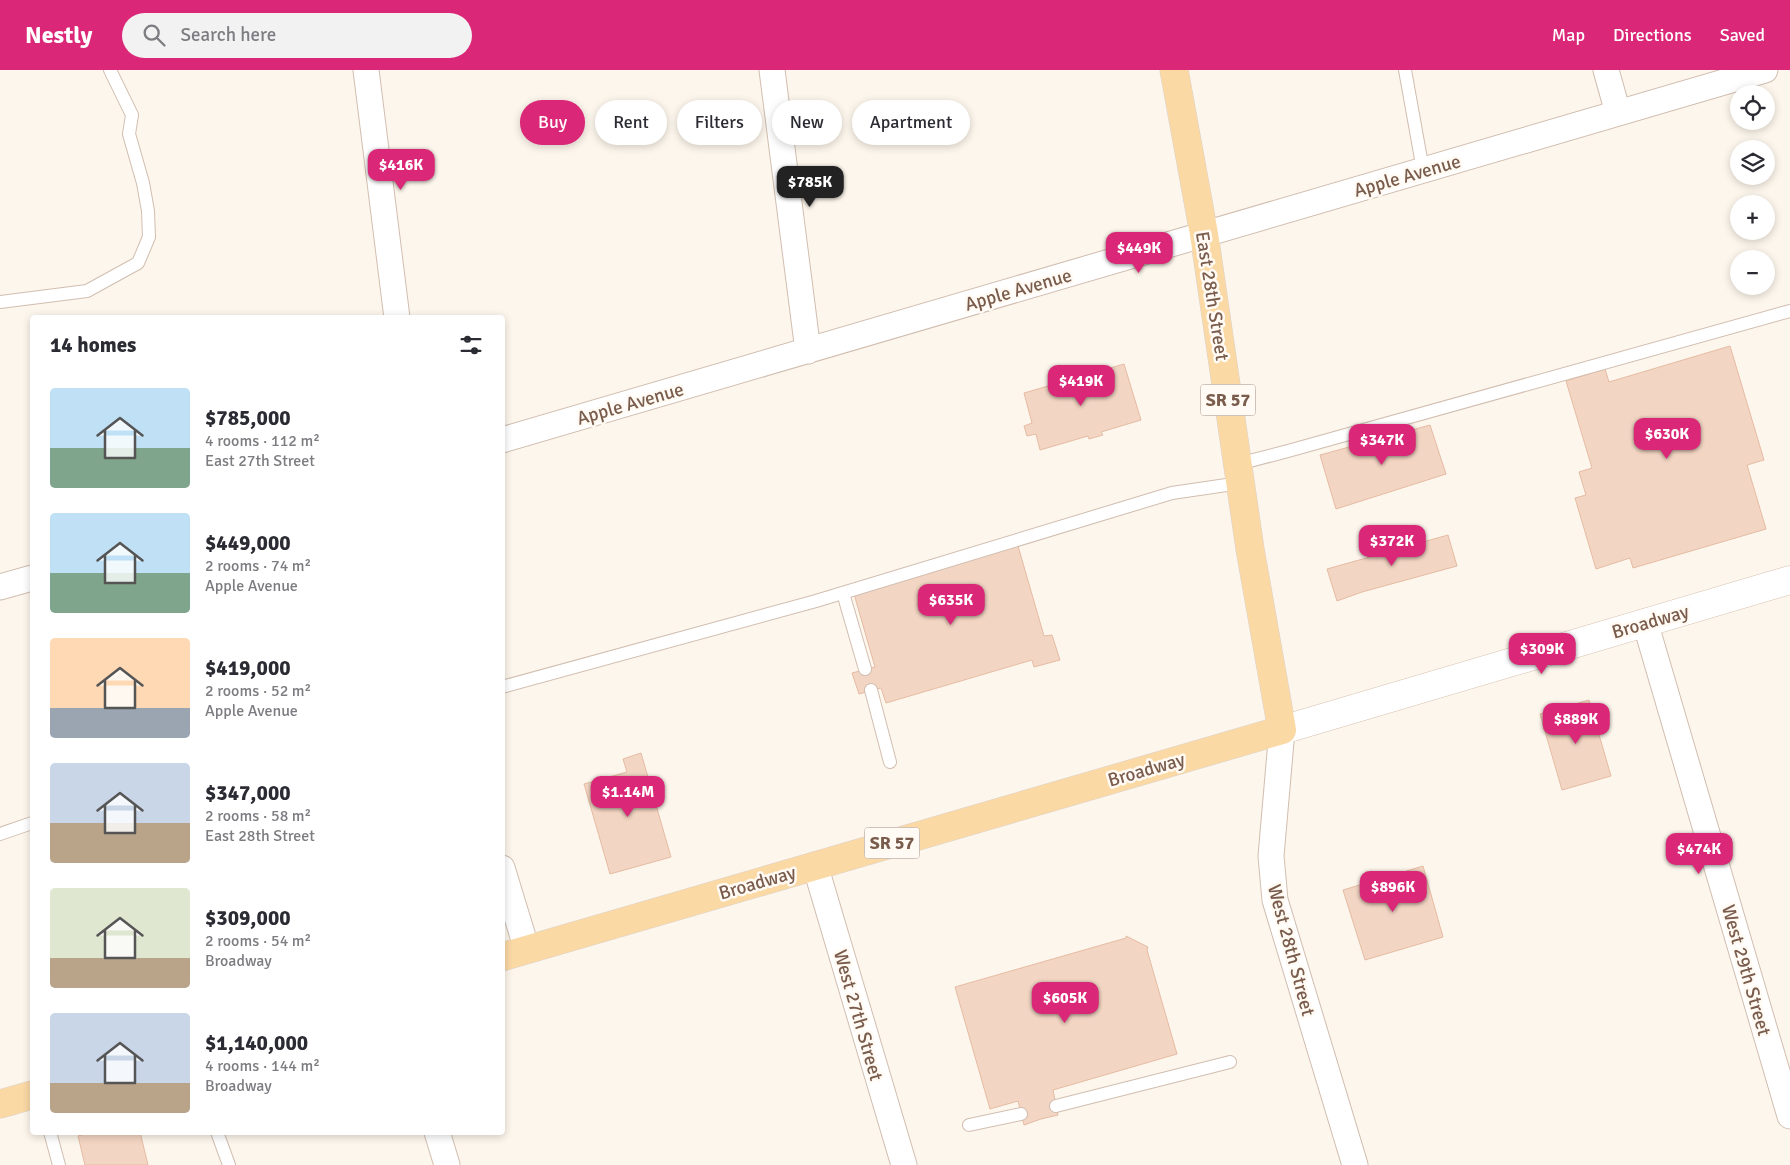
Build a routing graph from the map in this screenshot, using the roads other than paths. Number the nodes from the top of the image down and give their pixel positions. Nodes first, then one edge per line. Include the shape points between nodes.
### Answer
1 (110, 70) edge
2 (366, 70) edge
3 (772, 70) edge
4 (1174, 70) edge
5 (1405, 70) edge
6 (1606, 70) edge
7 (1764, 70) edge
8 (1618, 113) junction
9 (1423, 170) junction
10 (1204, 234) junction
11 (0, 302) edge
12 (1790, 311) edge
13 (397, 315) edge
14 (808, 351) junction
15 (505, 439) edge
16 (1239, 473) junction
17 (30, 579) edge
18 (1790, 580) edge
19 (0, 587) edge
20 (843, 593) junction
21 (1646, 622) junction
22 (865, 670) dead end
23 (505, 686) edge
24 (871, 690) dead end
25 (1282, 730) junction
26 (890, 762) dead end
27 (30, 825) edge
28 (0, 834) edge
29 (815, 865) junction
30 (505, 888) edge
31 (515, 954) edge
32 (1230, 1062) dead end
33 (30, 1096) edge
34 (0, 1104) edge
35 (1056, 1106) dead end
36 (1021, 1114) dead end
37 (1790, 1116) edge
38 (969, 1126) dead end
39 (51, 1135) edge
40 (217, 1135) edge
41 (438, 1135) edge
42 (59, 1165) edge
43 (228, 1165) edge
44 (446, 1165) edge
45 (904, 1165) edge
46 (1355, 1165) edge

1 - 11 lane via 132,115 129,134 148,211 149,237 138,263 87,291
2 - 13 street
3 - 14 street
4 - 10 main road, East 28th Street / SR 57
5 - 9 lane
6 - 8 street
7 - 8 street, Apple Avenue
8 - 9 street, Apple Avenue
9 - 10 street, Apple Avenue
10 - 14 street, Apple Avenue
10 - 16 main road, East 28th Street / SR 57
12 - 16 lane via 1307,446
14 - 15 street, Apple Avenue
16 - 20 lane
16 - 25 main road, East 28th Street / SR 57
17 - 19 street
18 - 21 main road, Broadway
20 - 22 lane
20 - 23 lane
21 - 25 main road, Broadway
21 - 37 street, West 29th Street
24 - 26 lane
25 - 29 main road, Broadway / SR 57
25 - 46 street, West 28th Street via 1271,856 1275,900
27 - 28 lane
29 - 31 main road, Broadway / SR 57
29 - 45 street, West 27th Street
30 - 31 street
32 - 35 lane
33 - 34 main road
36 - 38 lane
39 - 42 lane
40 - 43 lane
41 - 44 street

